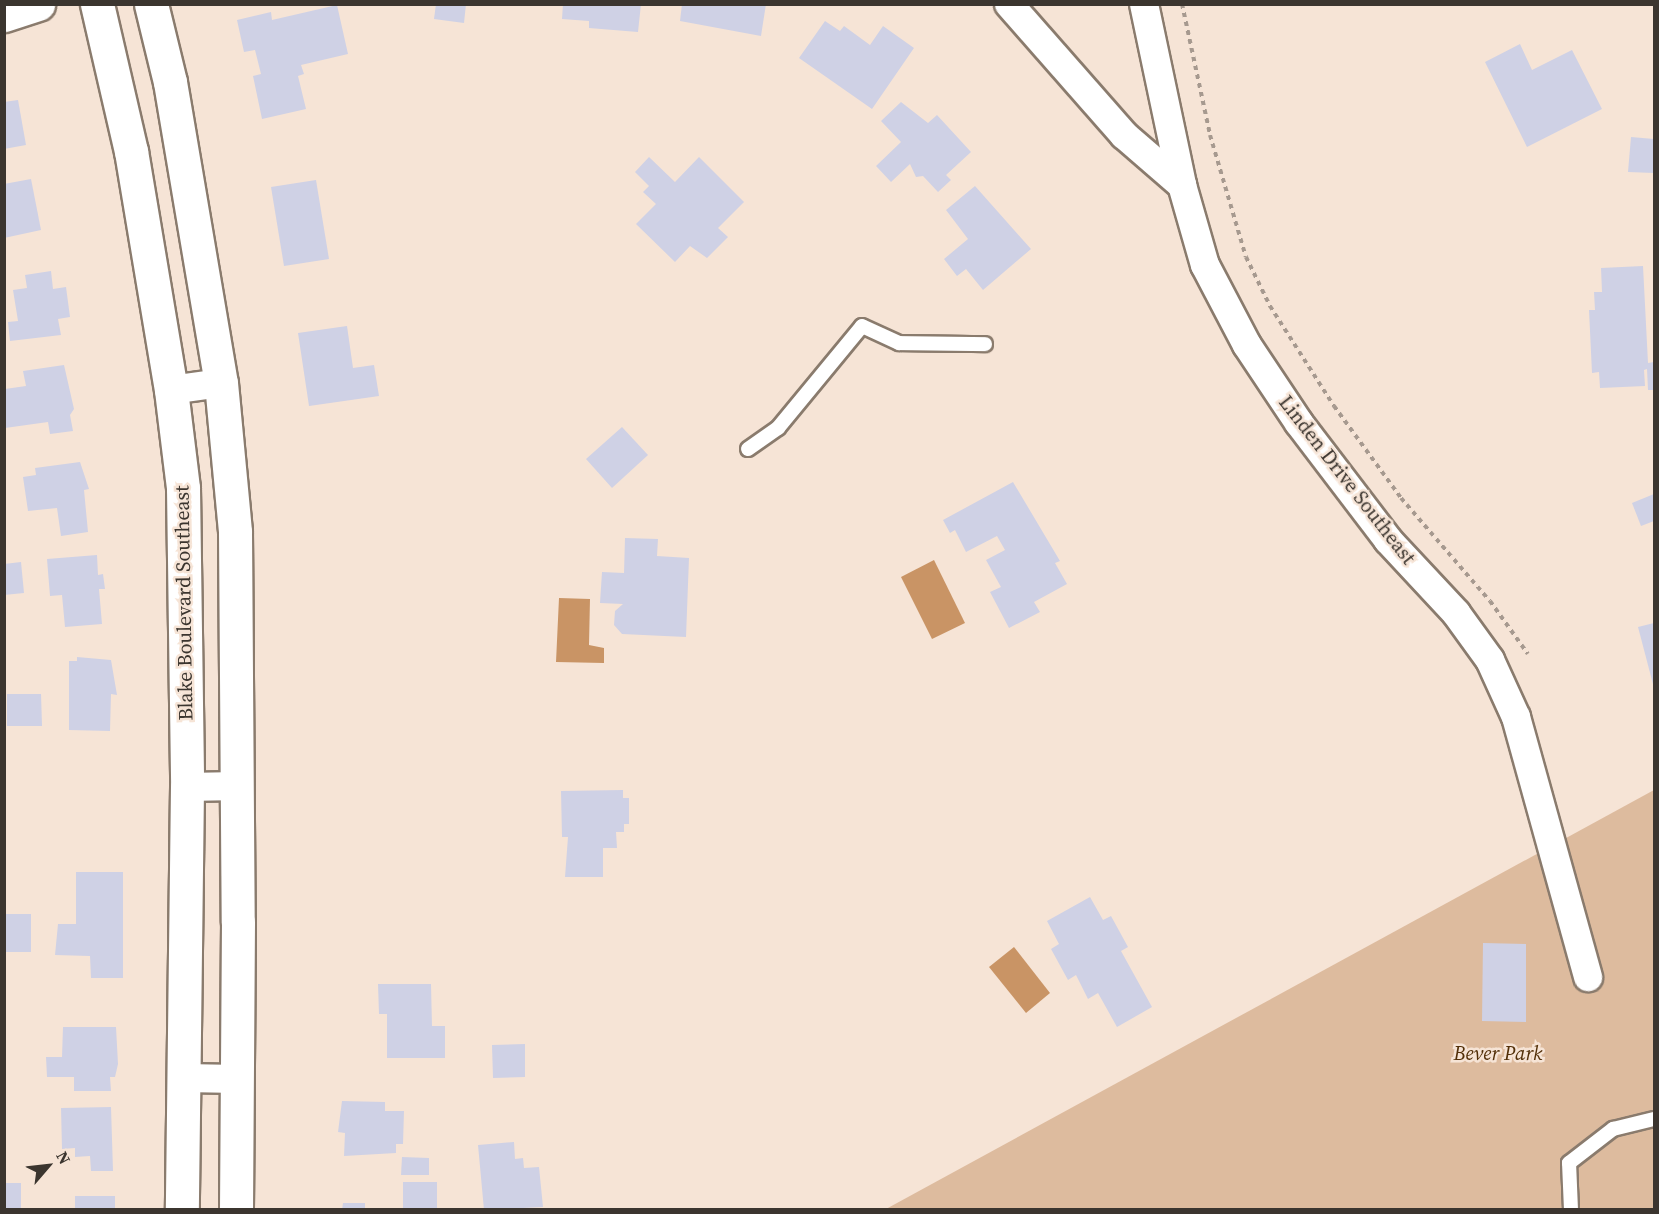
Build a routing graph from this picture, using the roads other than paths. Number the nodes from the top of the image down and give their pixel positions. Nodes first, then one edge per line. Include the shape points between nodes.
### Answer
1 (38, 4) edge
2 (97, 4) edge
3 (151, 4) edge
4 (1009, 4) edge
5 (1144, 4) edge
6 (4, 15) edge
7 (1182, 186) junction
8 (985, 344) dead end
9 (221, 383) junction
10 (171, 390) junction
11 (748, 449) dead end
12 (238, 786) junction
13 (187, 788) junction
14 (1588, 977) dead end
15 (185, 1078) junction
16 (238, 1079) junction
17 (1654, 1119) edge
18 (182, 1209) edge
19 (236, 1209) edge
20 (1571, 1209) edge

1 - 6 street
2 - 10 street, Blake Boulevard Southeast via 132,151
3 - 9 street via 170,82
4 - 7 street via 1124,135
5 - 7 street, Linden Drive Southeast
7 - 14 street, Linden Drive Southeast via 1205,265 1247,345 1299,423 1388,540 1456,613 1490,660 1516,717
8 - 11 lane via 899,343 862,326 778,428
9 - 10 street
9 - 12 street via 235,532
10 - 13 street, Blake Boulevard Southeast via 183,488
12 - 13 street
12 - 16 street
13 - 15 street, Blake Boulevard Southeast
15 - 16 street
15 - 18 street, Blake Boulevard Southeast
16 - 19 street
17 - 20 lane via 1612,1129 1569,1163

